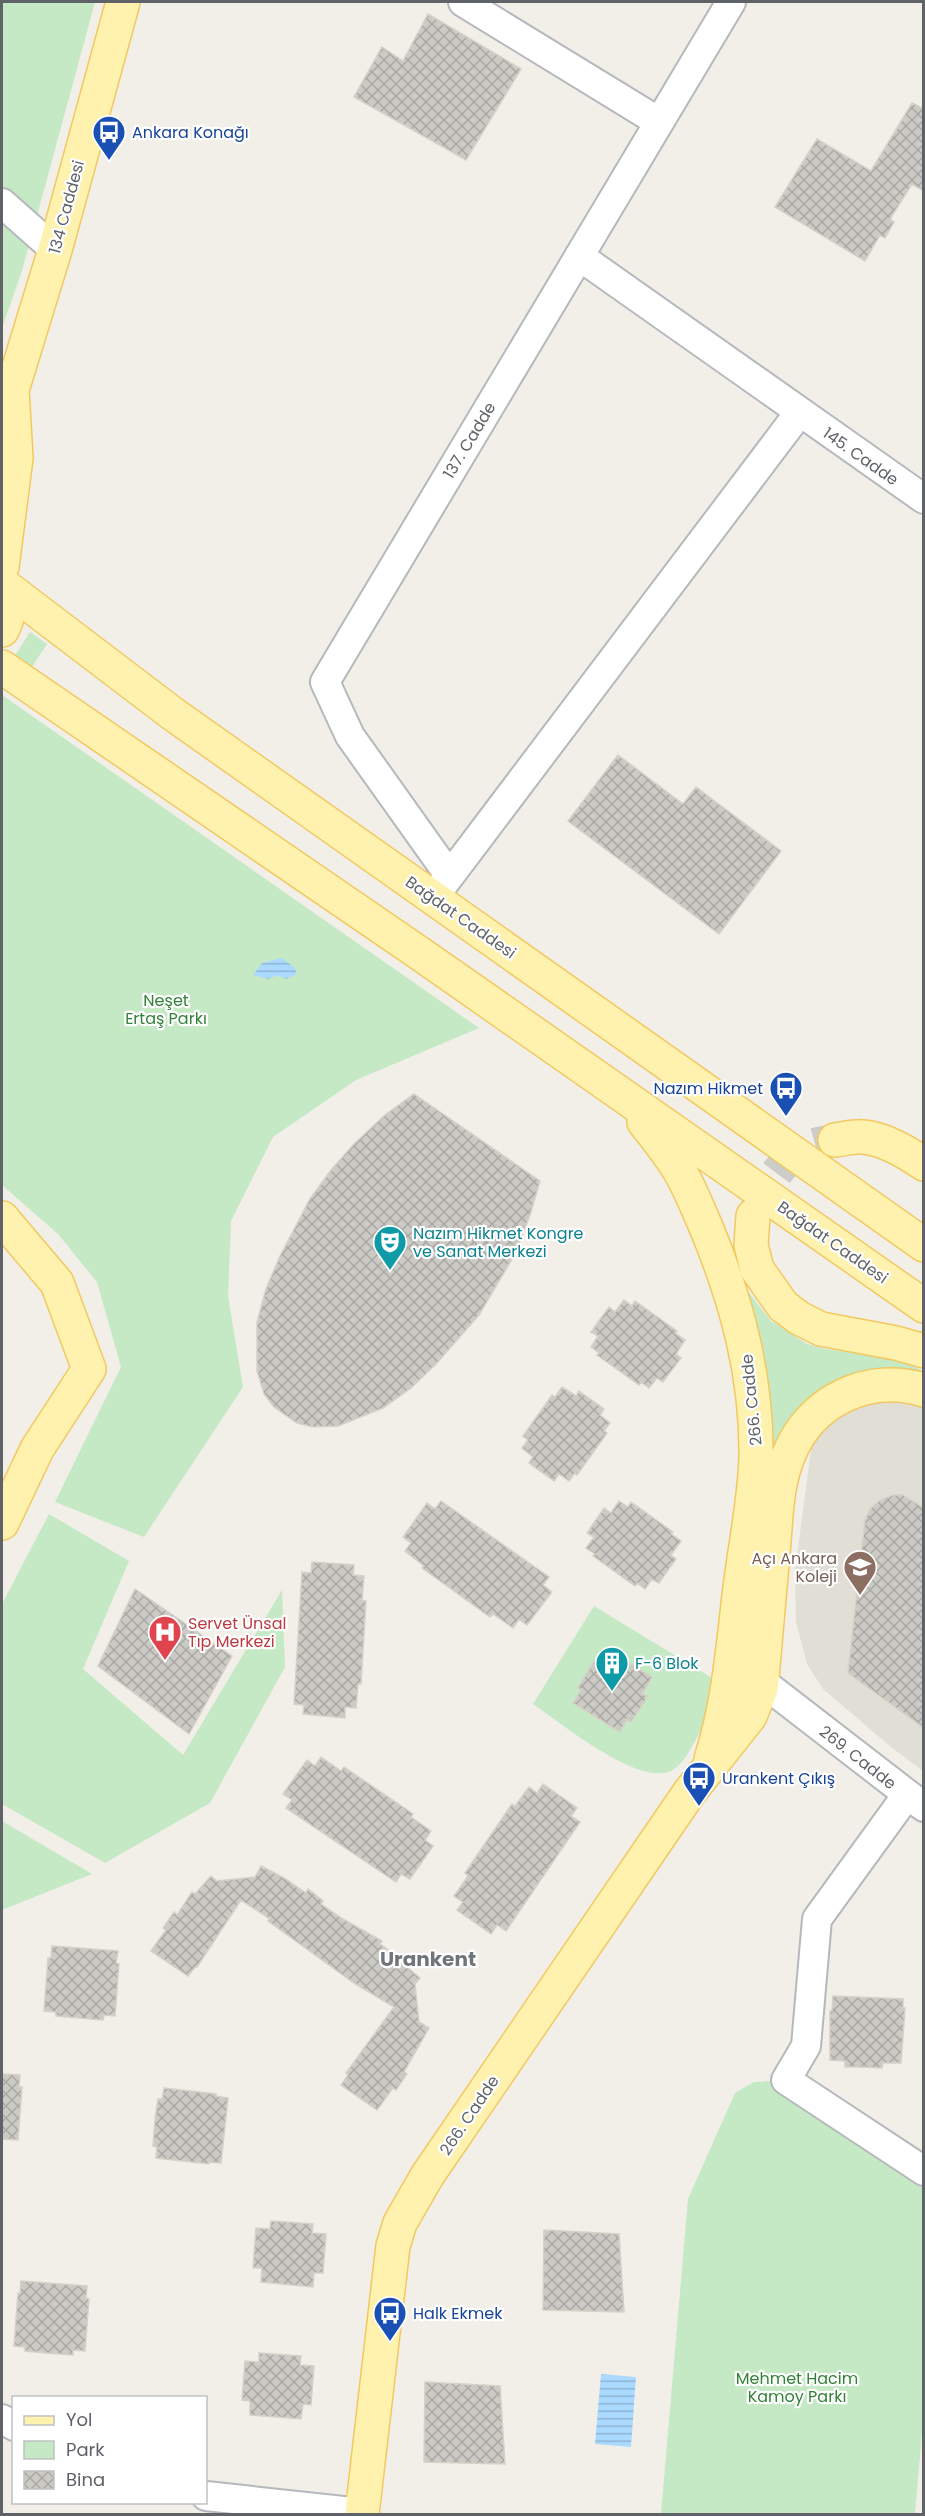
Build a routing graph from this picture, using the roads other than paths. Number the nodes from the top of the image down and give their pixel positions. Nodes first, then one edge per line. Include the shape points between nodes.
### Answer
1 (123, 2) edge
2 (463, 2) edge
3 (731, 2) edge
4 (659, 122) junction
5 (2, 202) edge
6 (54, 250) junction
7 (579, 256) junction
8 (7, 399) edge
9 (799, 412) junction
10 (924, 499) edge
11 (2, 567) edge
12 (2, 585) edge
13 (2, 630) edge
14 (2, 667) edge
15 (441, 886) junction
16 (625, 1096) junction
17 (835, 1140) tunnel mouth
18 (924, 1164) edge
19 (753, 1216) tunnel mouth
20 (2, 1218) edge
21 (924, 1245) edge
22 (924, 1306) edge
23 (924, 1350) edge
24 (924, 1390) edge
25 (2, 1523) edge
26 (743, 1691) junction
27 (915, 1801) edge
28 (924, 2170) edge
29 (207, 2496) edge
30 (362, 2514) edge

1 - 6 main road, 134 Caddesi
2 - 4 street
3 - 4 street, 137. Cadde
4 - 7 street, 137. Cadde
5 - 6 street
6 - 8 main road, 134 Caddesi
7 - 9 street, 145. Cadde
7 - 15 street, 137. Cadde via 325,682 350,736
8 - 11 main road via 16,458
9 - 10 street, 145. Cadde
9 - 15 street
12 - 13 main road, Bağdat Caddesi via 8,608
12 - 15 main road, Bağdat Caddesi via 172,714
14 - 16 main road, Bağdat Caddesi
15 - 21 main road, Bağdat Caddesi
16 - 22 main road, Bağdat Caddesi
16 - 26 main road, 266. Cadde via 675,1163 692,1195 719,1261 751,1372 756,1461
17 - 18 main road via 874,1140
19 - 23 main road via 751,1245 757,1269 783,1306 821,1329
20 - 25 main road via 57,1283 89,1369 37,1449
24 - 26 main road, 266. Cadde via 882,1385 836,1398 818,1411 789,1453
26 - 27 street, 269. Cadde via 792,1706
26 - 30 main road, 266. Cadde via 731,1741 708,1767 427,2176 400,2223 386,2292
27 - 28 street via 817,1918 806,2046 786,2080
29 - 30 street

